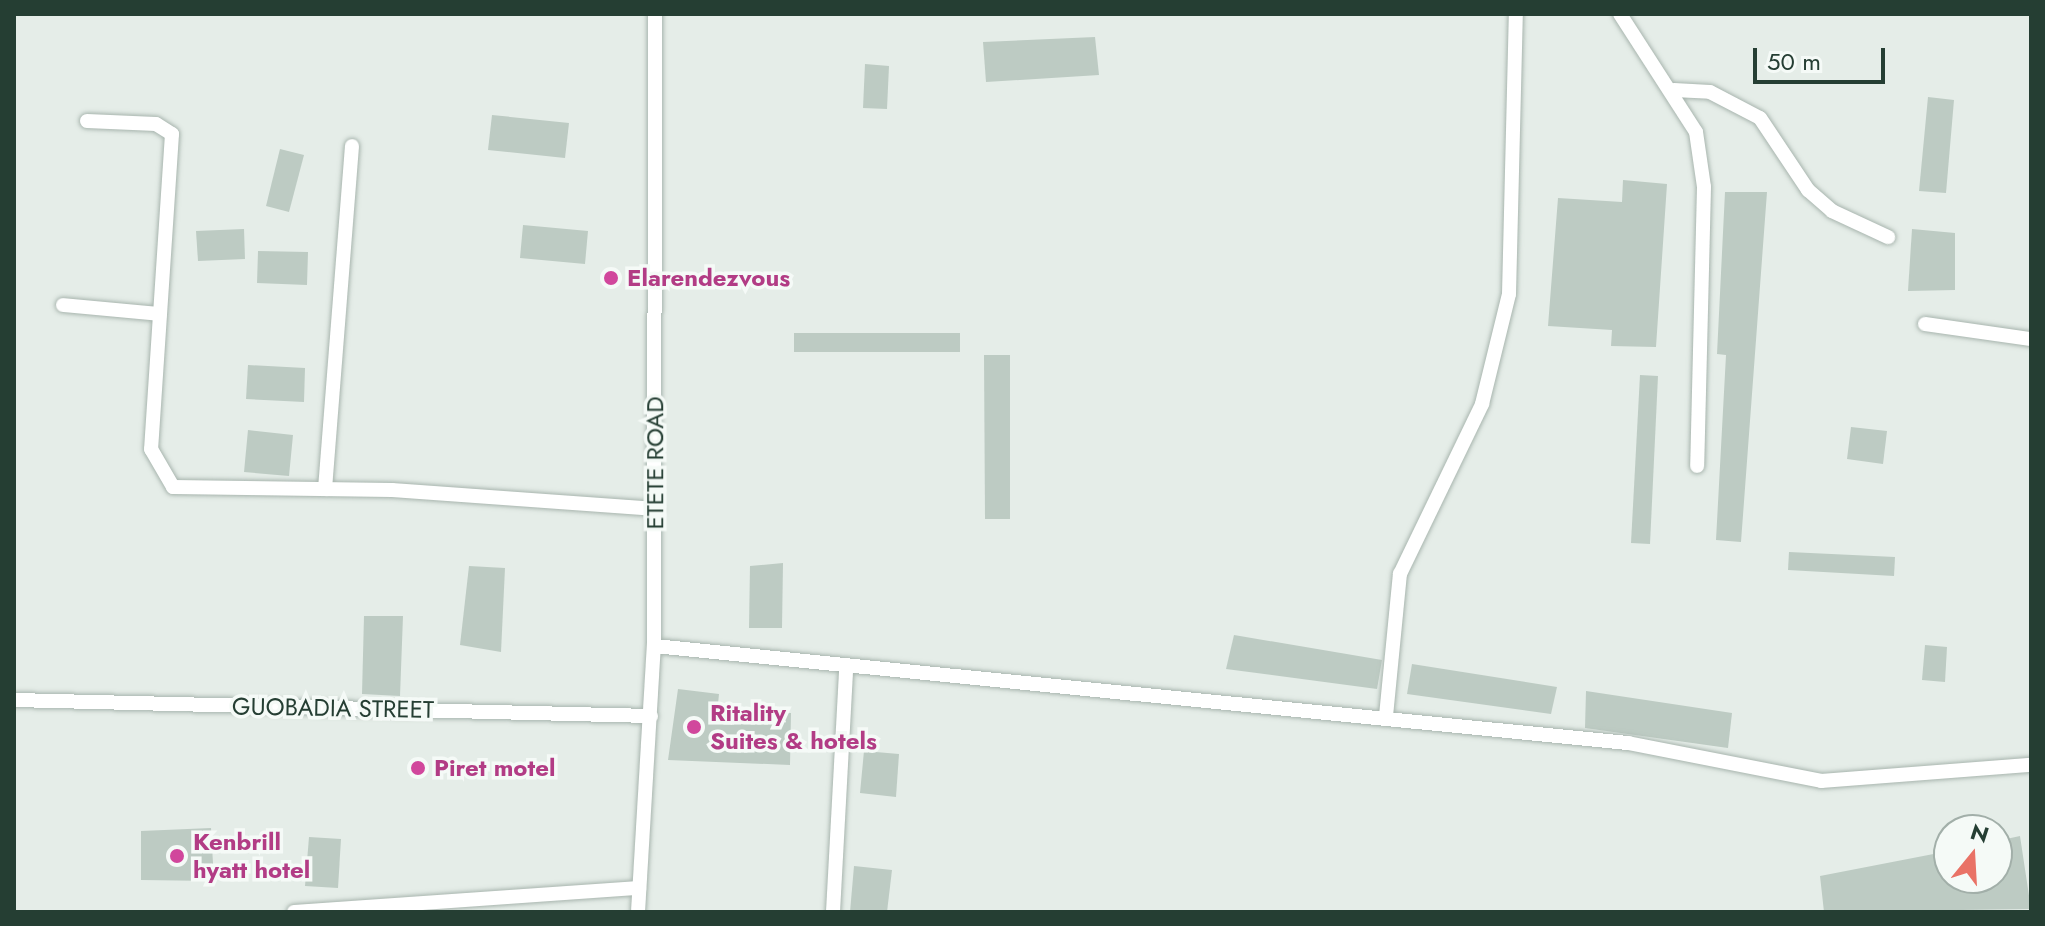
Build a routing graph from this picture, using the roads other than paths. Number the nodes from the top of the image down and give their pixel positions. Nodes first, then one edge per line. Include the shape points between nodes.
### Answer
1 (655, 14) edge
2 (1516, 14) edge
3 (1620, 14) edge
4 (1674, 90) junction
5 (87, 121) dead end
6 (352, 146) dead end
7 (1888, 237) dead end
8 (63, 305) dead end
9 (160, 314) junction
10 (1925, 324) dead end
11 (2031, 339) edge
12 (1697, 466) dead end
13 (325, 489) junction
14 (656, 509) junction
15 (654, 646) junction
16 (846, 670) junction
17 (14, 700) edge
18 (651, 716) junction
19 (1386, 716) junction
20 (2031, 765) edge
21 (639, 888) junction
22 (294, 912) edge
23 (638, 912) edge
24 (833, 912) edge

1 - 14 street, ETETE ROAD
2 - 19 street via 1509,294 1493,370 1460,458 1400,574
3 - 4 street
4 - 7 street via 1710,92 1760,118 1808,190 1832,211
4 - 12 street via 1696,132 1704,187
5 - 9 street via 156,124 172,134
6 - 13 street
8 - 9 street
9 - 13 street via 151,449 158,471 173,487
10 - 11 street
13 - 14 street
14 - 15 street, ETETE ROAD
15 - 16 street
15 - 18 street, ETETE ROAD
16 - 19 street
16 - 24 street
17 - 18 street, GUOBADIA STREET
18 - 21 street, ETETE ROAD
19 - 20 street via 1628,743 1821,781
21 - 22 street
21 - 23 street, ETETE ROAD

